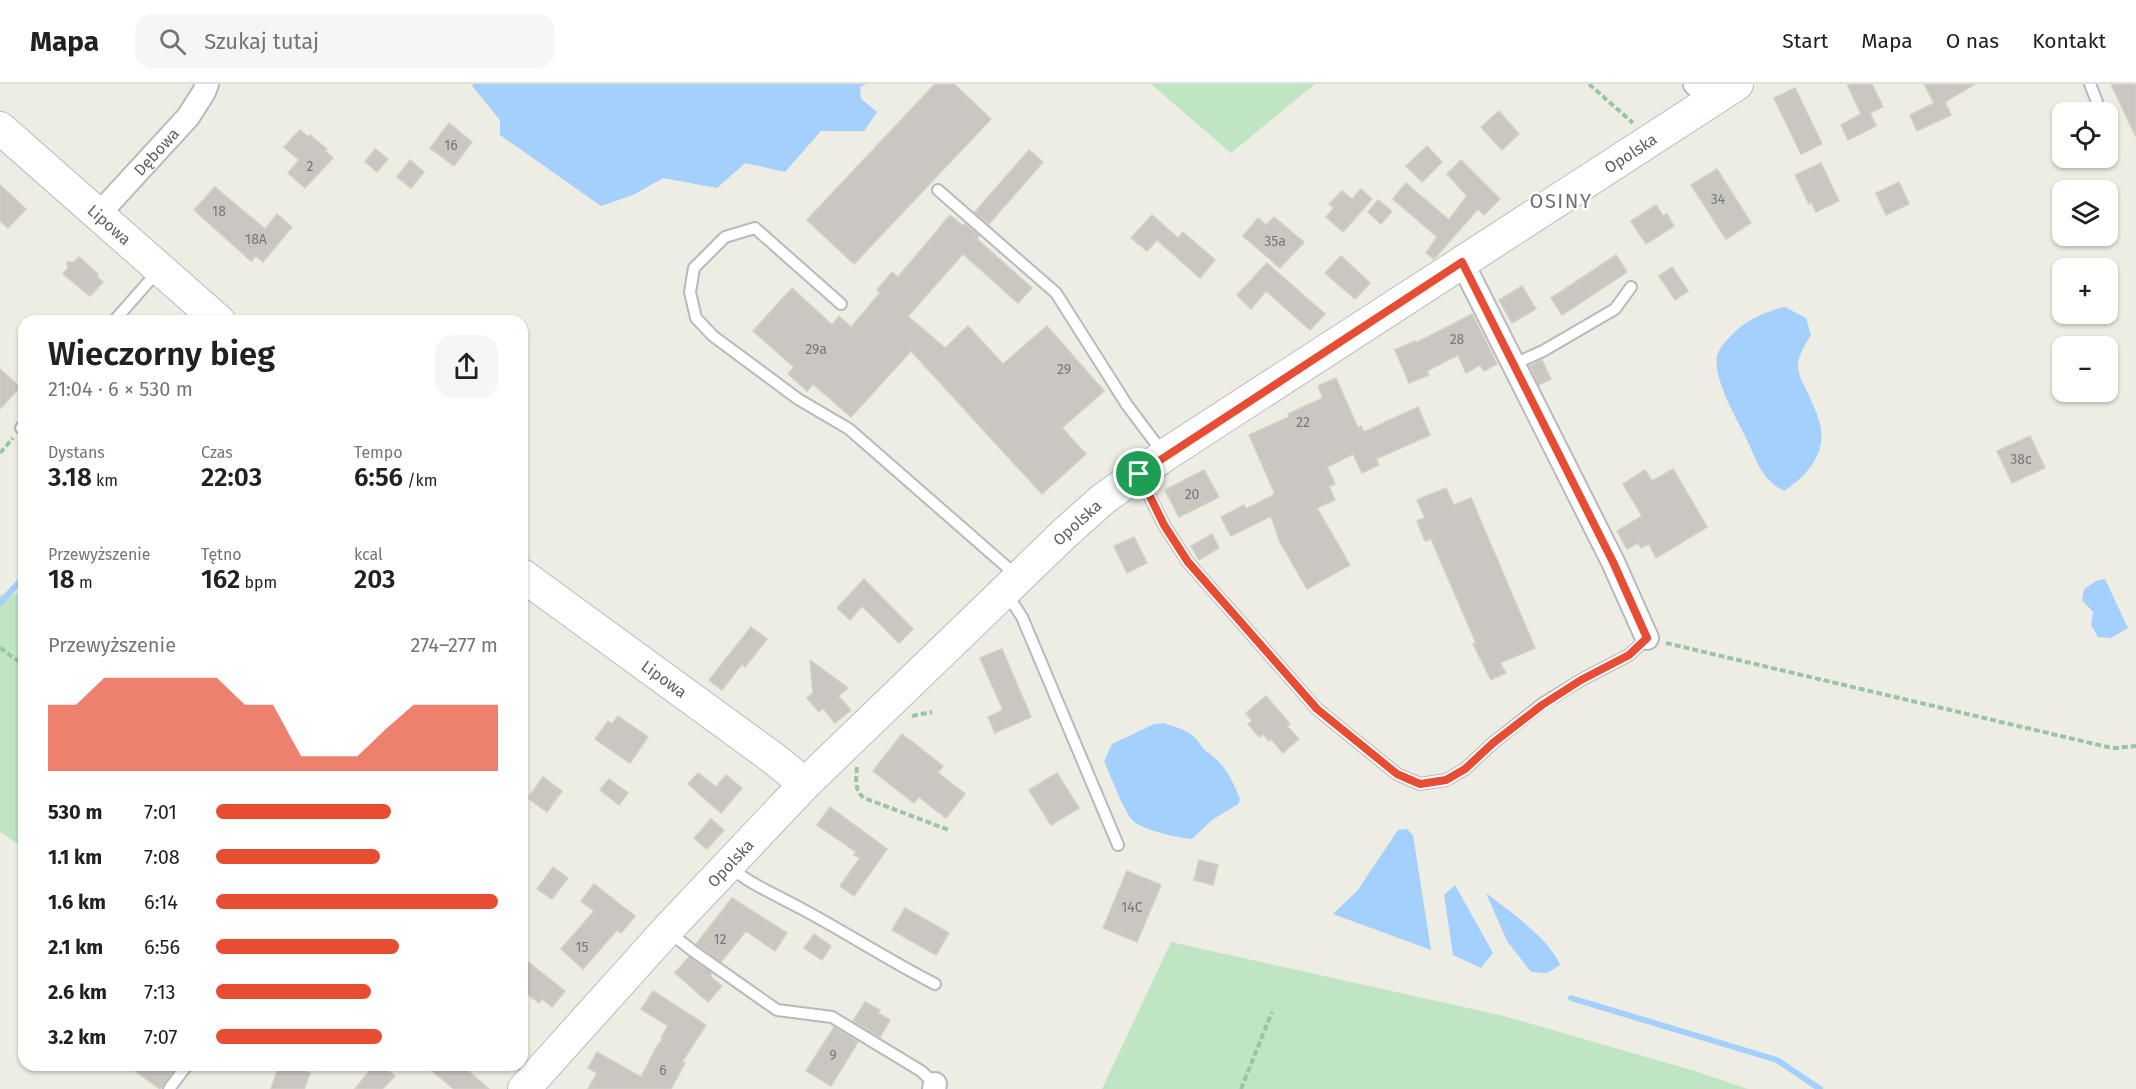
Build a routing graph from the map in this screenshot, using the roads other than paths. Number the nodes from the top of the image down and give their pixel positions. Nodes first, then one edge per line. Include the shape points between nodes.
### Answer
1 (207, 84) edge
2 (2090, 84) edge
3 (1715, 89) edge
4 (2097, 102) dead end
5 (0, 128) edge
6 (938, 190) dead end
7 (98, 215) junction
8 (1462, 262) junction
9 (160, 269) junction
10 (1631, 287) dead end
11 (841, 304) dead end
12 (119, 315) edge
13 (212, 315) edge
14 (1514, 364) junction
15 (1165, 455) junction
16 (1139, 474) junction
17 (528, 579) edge
18 (1011, 584) junction
19 (1647, 638) joint
20 (805, 784) junction
21 (1118, 845) dead end
22 (727, 865) junction
23 (667, 930) junction
24 (935, 984) dead end
25 (182, 1071) edge
26 (935, 1086) edge
27 (169, 1089) edge
28 (524, 1089) edge

1 - 7 street, Dębowa via 188,117
2 - 4 lane
3 - 8 street, Opolska
5 - 7 street, Lipowa
6 - 15 lane via 1056,293 1127,405
7 - 9 street, Lipowa
8 - 14 street
8 - 15 street, Opolska
9 - 12 lane
9 - 13 street, Lipowa
10 - 14 lane via 1615,309
11 - 18 lane via 755,228 725,237 694,268 690,292 696,318 713,336 798,399 849,429
14 - 19 street
15 - 16 street, Opolska
16 - 18 street, Opolska via 1103,499
16 - 19 lane via 1188,562 1317,709 1397,774 1420,784 1446,780 1465,769 1542,705 1629,655
17 - 20 street, Lipowa
18 - 20 street, Opolska
18 - 21 lane
20 - 22 street, Opolska
22 - 23 street, Opolska
22 - 24 lane via 757,886
23 - 26 lane via 777,1010 832,1017 921,1071
23 - 28 street, Opolska
25 - 27 lane

